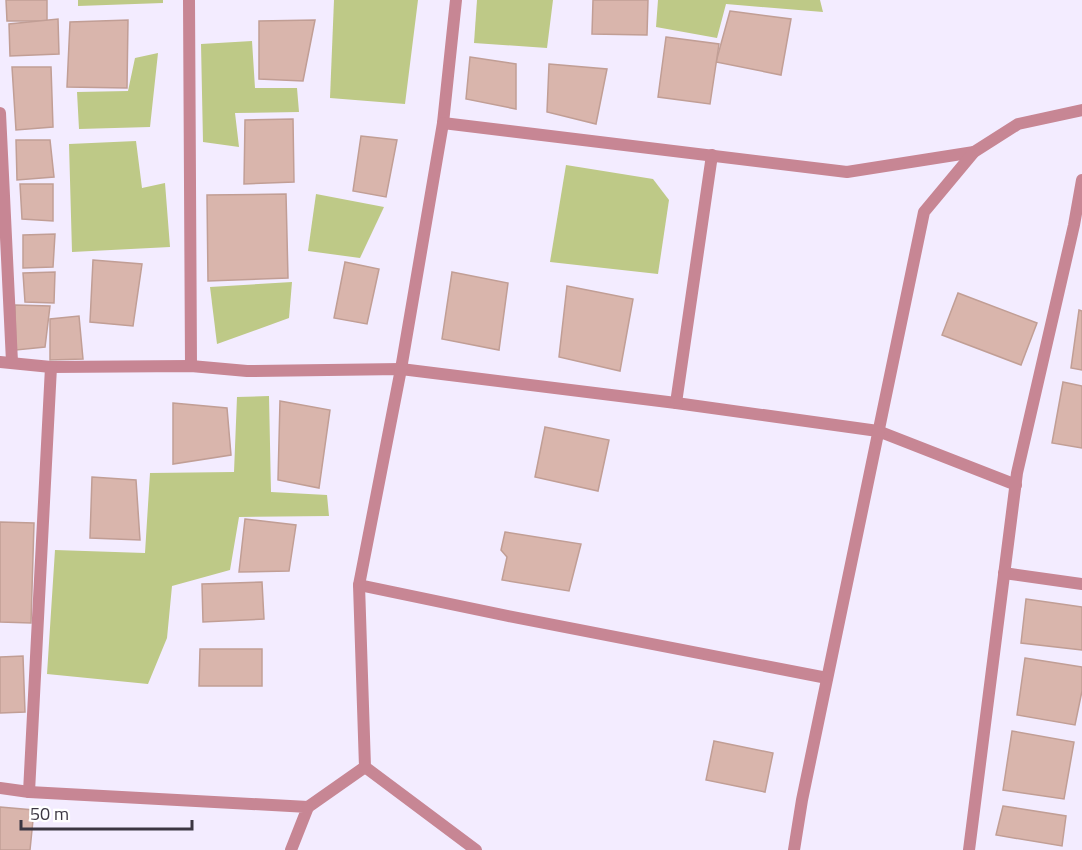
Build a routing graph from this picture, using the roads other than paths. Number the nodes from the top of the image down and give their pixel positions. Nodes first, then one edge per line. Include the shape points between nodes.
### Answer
1 (189, 0) edge
2 (456, 0) edge
3 (1082, 110) edge
4 (0, 113) edge
5 (443, 123) junction
6 (974, 152) junction
7 (712, 155) junction
8 (1082, 180) edge
9 (6, 362) edge
10 (191, 366) junction
11 (51, 367) junction
12 (401, 369) junction
13 (676, 403) junction
14 (878, 431) junction
15 (1016, 485) junction
16 (1004, 573) junction
17 (1082, 584) edge
18 (359, 585) junction
19 (827, 678) junction
20 (365, 767) junction
21 (0, 788) edge
22 (29, 792) junction
23 (308, 807) junction
24 (291, 850) edge
25 (476, 850) edge
26 (794, 850) edge
27 (969, 850) edge

1 - 10 street
2 - 5 street
3 - 6 street via 1018,124
4 - 9 street
5 - 7 street
5 - 12 street
6 - 7 street via 847,172
6 - 14 street via 924,212
7 - 13 street
8 - 15 street
9 - 11 street
10 - 11 street
10 - 12 street via 247,371
11 - 22 street
12 - 13 street
12 - 18 street
13 - 14 street
14 - 15 street
14 - 19 street
15 - 16 street
16 - 17 street
16 - 27 street
18 - 19 street
18 - 20 street
19 - 26 street
20 - 23 street
20 - 25 street
21 - 22 street
22 - 23 street
23 - 24 street

